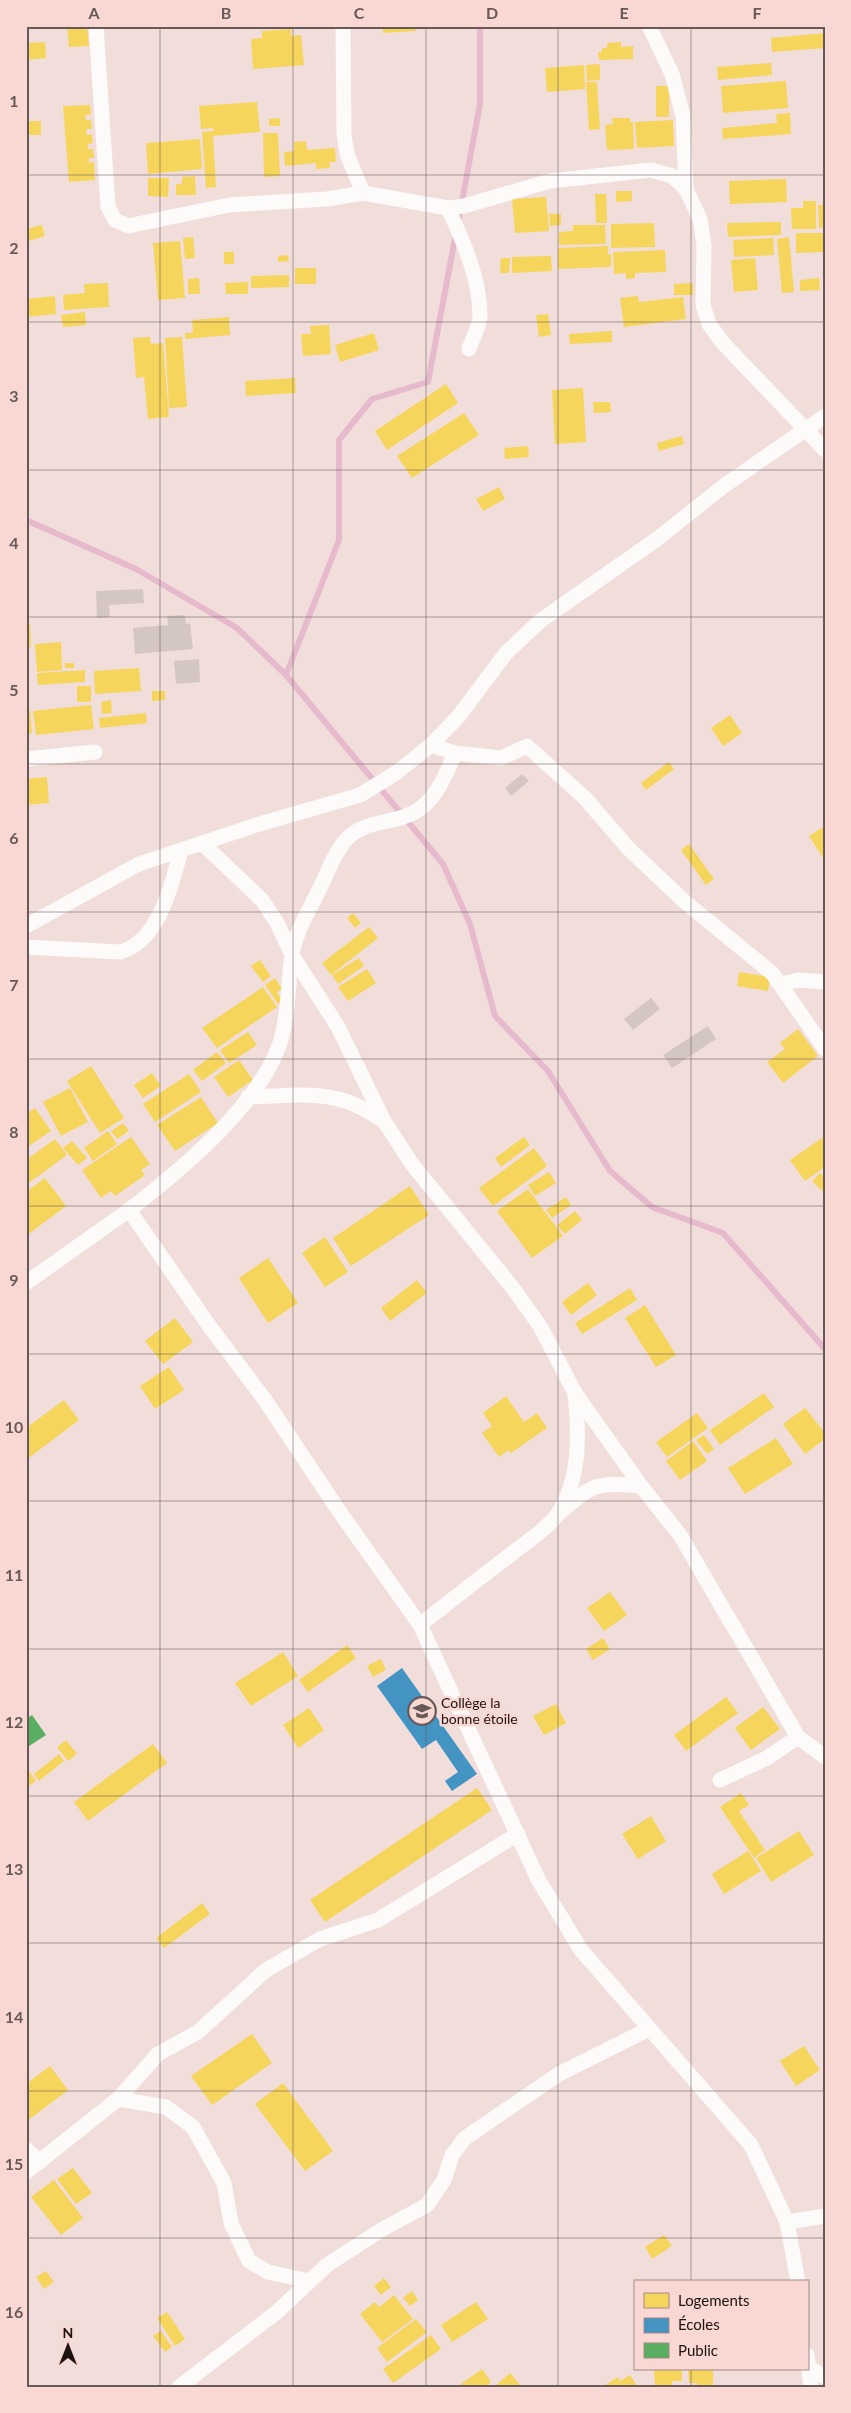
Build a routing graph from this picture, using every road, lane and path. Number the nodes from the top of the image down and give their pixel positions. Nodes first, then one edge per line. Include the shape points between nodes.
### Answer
1 (96, 26) edge
2 (342, 26) edge
3 (649, 26) edge
4 (686, 189) junction
5 (363, 193) junction
6 (448, 208) junction
7 (469, 348) dead end
8 (825, 416) edge
9 (805, 428) junction
10 (825, 450) edge
11 (431, 745) junction
12 (95, 752) dead end
13 (456, 753) junction
14 (26, 759) edge
15 (202, 842) junction
16 (181, 850) junction
17 (26, 926) edge
18 (26, 947) edge
19 (292, 954) junction
20 (825, 982) edge
21 (781, 984) junction
22 (825, 1050) edge
23 (248, 1097) junction
24 (384, 1121) junction
25 (129, 1210) junction
26 (26, 1283) edge
27 (575, 1393) junction
28 (641, 1486) junction
29 (556, 1516) junction
30 (420, 1625) junction
31 (798, 1737) junction
32 (825, 1758) edge
33 (720, 1780) dead end
34 (518, 1834) junction
35 (649, 2030) junction
36 (118, 2099) junction
37 (26, 2149) edge
38 (40, 2162) junction
39 (26, 2172) edge
40 (825, 2216) edge
41 (786, 2222) junction
42 (798, 2280) edge
43 (309, 2281) junction
44 (808, 2362) edge
45 (825, 2377) edge
46 (179, 2387) edge
47 (812, 2387) edge

1 - 5 street via 108,208 115,220 128,226 229,205 327,200
2 - 5 street via 344,134 347,154
3 - 4 street via 672,74 683,116
4 - 6 street via 672,176 651,170 550,181
4 - 9 street via 700,219 704,246 702,305 708,324
5 - 6 street
6 - 7 street via 465,246 480,317
8 - 9 street
9 - 10 street
9 - 11 street via 657,539 540,621 506,653 458,717
11 - 13 street
11 - 15 street via 396,773 360,795
12 - 14 street
13 - 19 street via 428,802 412,814 360,829 345,840 299,926
13 - 21 street via 501,758 527,746 585,798 628,848 672,890 764,964
15 - 16 street
15 - 19 street via 262,900
16 - 17 street via 139,864
16 - 18 street via 166,903 141,942 133,948 120,952
19 - 23 street via 288,1006 280,1041 270,1065
19 - 24 street via 338,1027
20 - 21 street via 798,980
21 - 22 street
23 - 24 street via 321,1096 340,1099
23 - 25 street via 198,1154
24 - 27 street via 412,1164 540,1326
25 - 26 street
25 - 30 street
27 - 28 street
27 - 29 street via 579,1436 576,1459 570,1486
28 - 29 street via 610,1483 590,1488
28 - 31 street via 680,1535
29 - 30 street
30 - 34 street
31 - 32 street
31 - 33 street via 767,1758
34 - 35 street via 538,1879 581,1950
34 - 36 street via 378,1920 320,1939 266,1970 198,2032 158,2054
35 - 41 street via 751,2145
35 - 43 street via 558,2074 465,2138 427,2205 326,2265
36 - 38 street
36 - 43 street via 166,2107 193,2127 224,2183 231,2223 249,2261 268,2272
37 - 38 street
38 - 39 street
40 - 41 street
41 - 42 street
43 - 46 street via 277,2312
44 - 45 street
44 - 47 street

